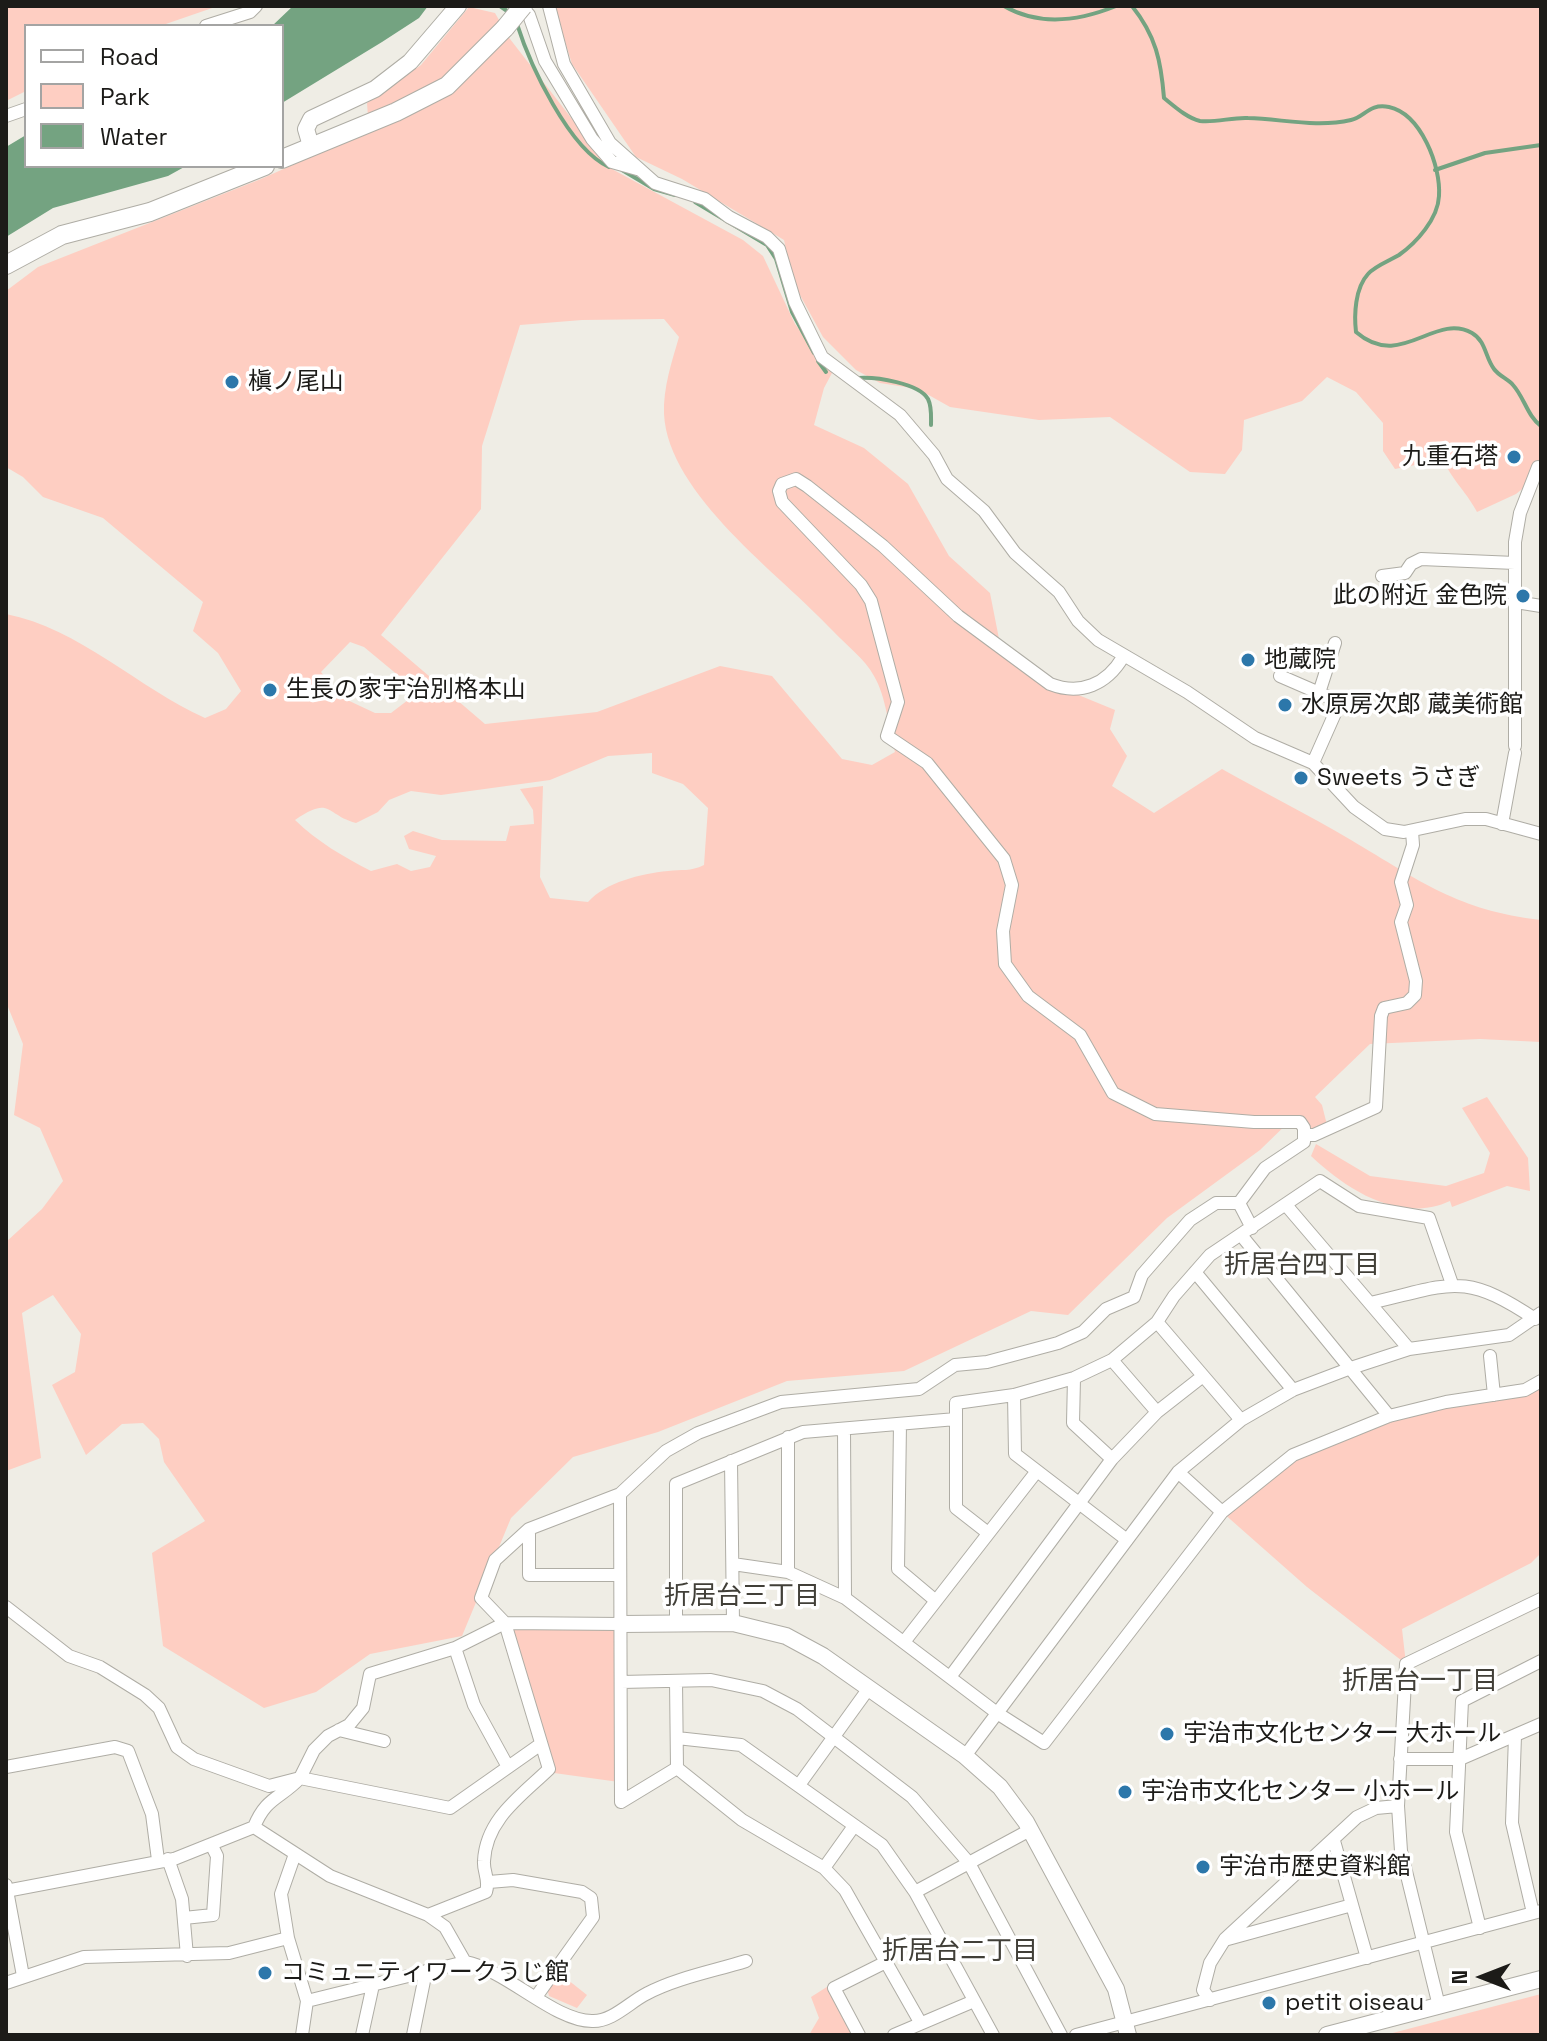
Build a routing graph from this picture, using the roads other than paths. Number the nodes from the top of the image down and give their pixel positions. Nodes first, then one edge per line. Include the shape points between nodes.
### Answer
1 (256, 6) edge
2 (458, 6) edge
3 (522, 6) edge
4 (549, 6) edge
5 (212, 24) edge
6 (311, 146) junction
7 (284, 158) edge
8 (260, 168) edge
9 (638, 170) junction
10 (6, 265) edge
11 (1538, 467) dead end
12 (1515, 563) junction
13 (1382, 576) dead end
14 (1516, 602) junction
15 (1538, 605) edge
16 (1335, 643) dead end
17 (1123, 657) junction
18 (1280, 676) dead end
19 (1319, 693) junction
20 (1313, 763) junction
21 (1502, 824) junction
22 (1412, 831) junction
23 (1541, 834) edge
24 (1306, 1135) junction
25 (1239, 1203) junction
26 (1286, 1205) junction
27 (1247, 1232) junction
28 (1195, 1272) junction
29 (1452, 1284) junction
30 (1370, 1303) junction
31 (1538, 1316) edge
32 (1157, 1322) junction
33 (1488, 1346) junction
34 (1409, 1349) junction
35 (1112, 1360) junction
36 (1351, 1368) junction
37 (1203, 1376) junction
38 (1074, 1378) junction
39 (1541, 1381) edge
40 (1293, 1390) junction
41 (1014, 1395) junction
42 (1494, 1395) junction
43 (1157, 1412) junction
44 (1389, 1416) junction
45 (956, 1419) junction
46 (1241, 1420) junction
47 (900, 1424) junction
48 (844, 1429) junction
49 (788, 1437) junction
50 (1112, 1459) junction
51 (731, 1461) junction
52 (1037, 1471) junction
53 (1178, 1472) junction
54 (620, 1494) junction
55 (1081, 1505) junction
56 (1222, 1512) junction
57 (529, 1529) junction
58 (988, 1533) junction
59 (1127, 1540) junction
60 (733, 1564) junction
61 (788, 1572) junction
62 (620, 1575) junction
63 (845, 1598) junction
64 (1541, 1599) edge
65 (936, 1601) junction
66 (6, 1607) edge
67 (505, 1623) junction
68 (676, 1623) junction
69 (733, 1623) junction
70 (621, 1624) junction
71 (904, 1642) junction
72 (455, 1648) junction
73 (1541, 1661) edge
74 (950, 1677) junction
75 (676, 1681) junction
76 (621, 1682) junction
77 (869, 1688) junction
78 (997, 1713) junction
79 (1541, 1724) edge
80 (339, 1730) junction
81 (1515, 1736) junction
82 (834, 1737) junction
83 (677, 1738) junction
84 (384, 1741) dead end
85 (541, 1744) junction
86 (965, 1756) junction
87 (1400, 1759) junction
88 (1460, 1759) junction
89 (6, 1767) edge
90 (508, 1767) junction
91 (677, 1768) junction
92 (300, 1778) junction
93 (799, 1785) junction
94 (1398, 1806) junction
95 (854, 1826) junction
96 (254, 1827) junction
97 (1030, 1830) junction
98 (1334, 1841) junction
99 (212, 1846) junction
100 (295, 1854) junction
101 (163, 1860) junction
102 (969, 1863) junction
103 (824, 1868) junction
104 (489, 1882) junction
105 (6, 1889) edge
106 (915, 1892) junction
107 (1352, 1905) junction
108 (1537, 1912) edge
109 (428, 1915) junction
110 (184, 1918) junction
111 (1480, 1928) junction
112 (288, 1938) junction
113 (1225, 1939) junction
114 (1422, 1943) junction
115 (187, 1956) junction
116 (1367, 1958) junction
117 (746, 1961) dead end
118 (465, 1962) junction
119 (886, 1962) junction
120 (426, 1971) junction
121 (23, 1976) junction
122 (1541, 1979) edge
123 (6, 1983) edge
124 (373, 1985) junction
125 (536, 1997) junction
126 (1210, 2000) junction
127 (307, 2001) junction
128 (974, 2001) junction
129 (1439, 2006) junction
130 (920, 2022) junction
131 (1126, 2029) edge
132 (302, 2035) edge
133 (362, 2035) edge
134 (413, 2035) edge
135 (859, 2035) edge
136 (894, 2035) edge
137 (993, 2035) edge
138 (1061, 2035) edge
139 (1076, 2035) edge
140 (1327, 2035) edge

1 - 5 street
2 - 6 street via 410,62 375,89 311,119 306,129
3 - 6 main road, bridge via 447,86
3 - 9 street via 545,61 592,139 612,162
4 - 9 street via 564,64 610,143
6 - 7 main road
8 - 10 main road via 150,212 62,235
9 - 17 street via 655,183 705,199 779,249 795,302 822,357 900,415 947,479 984,511 1015,553 1059,592 1078,621
11 - 12 street via 1520,513
12 - 13 street via 1421,559 1405,573
12 - 14 street
14 - 15 street
14 - 21 street via 1515,750
16 - 19 street
17 - 20 street via 1255,738
17 - 24 street via 1114,673 1097,685 1050,684 958,616 883,546 807,486 796,479 782,484 782,502 871,601 898,702 887,736 927,763 1004,859 1012,885 1001,951 1019,987 1080,1035 1106,1085 1141,1109 1300,1122
18 - 19 street
19 - 20 street via 1340,702
20 - 22 street via 1368,819 1385,829
21 - 22 street via 1465,819
21 - 23 street
22 - 24 street via 1401,882 1407,905 1401,922 1415,995 1407,1003 1384,1008 1381,1016 1376,1107
24 - 25 street via 1304,1142 1265,1168
25 - 27 street
25 - 54 street via 1204,1208 1142,1275 1134,1297 1106,1309 1083,1332 987,1362 955,1365 919,1389 781,1402 698,1433 666,1451
26 - 27 street
26 - 29 street via 1320,1181 1359,1206 1429,1218
26 - 30 street
27 - 28 street via 1210,1255
27 - 36 street
28 - 32 street
28 - 40 street
29 - 30 street
29 - 31 street via 1486,1290
30 - 34 street
31 - 33 street
32 - 35 street
32 - 37 street
33 - 34 street
33 - 42 street
34 - 36 street
35 - 38 street
35 - 43 street
36 - 40 street
36 - 44 street
37 - 43 street
37 - 46 street
38 - 41 street
38 - 50 street via 1073,1423
39 - 42 street via 1525,1390
40 - 46 street
41 - 45 street via 956,1403
41 - 52 street via 1015,1454
42 - 44 street
43 - 50 street
44 - 56 street via 1293,1455
45 - 47 street
45 - 58 street via 956,1508
46 - 53 street
47 - 48 street
47 - 65 street via 898,1569
48 - 49 street
48 - 63 street
49 - 51 street
49 - 61 street
50 - 55 street
51 - 60 street
51 - 68 street via 676,1484
52 - 55 street
52 - 58 street
53 - 56 street
53 - 59 street
54 - 57 street
54 - 62 street
55 - 59 street
55 - 74 street
56 - 78 street via 1044,1743
57 - 62 street via 529,1575
57 - 67 street via 495,1560 481,1598
58 - 65 street
59 - 78 street
60 - 61 street
60 - 69 street
61 - 63 street
62 - 70 street
63 - 71 street
64 - 87 street via 1406,1664
65 - 71 street
66 - 92 street via 69,1656 100,1667 145,1695 159,1708 177,1747 194,1759 269,1786
67 - 70 street
67 - 72 street
67 - 85 street
68 - 69 street
68 - 70 street
69 - 77 street via 786,1636
70 - 76 street
71 - 74 street
72 - 80 street via 370,1674 363,1708
72 - 90 street via 474,1705
73 - 88 street via 1462,1701
74 - 78 street
75 - 76 street
75 - 82 street via 711,1680 763,1691
75 - 83 street
76 - 91 street via 621,1802
77 - 82 street
77 - 86 street
78 - 86 street
79 - 81 street
80 - 84 street
80 - 92 street via 314,1750
81 - 88 street
81 - 108 street via 1512,1823
82 - 93 street
82 - 102 street via 912,1797
83 - 91 street
83 - 93 street via 741,1745
85 - 90 street
85 - 104 street via 549,1769 493,1824 483,1862
86 - 97 street via 1000,1787
87 - 88 street
87 - 94 street
88 - 111 street via 1456,1832
89 - 101 street via 115,1747 128,1751
90 - 92 street via 450,1808
91 - 103 street via 742,1820
92 - 96 street via 269,1799
93 - 95 street
94 - 98 street via 1357,1817
94 - 114 street via 1401,1851
95 - 103 street
95 - 106 street via 882,1845
96 - 99 street
96 - 100 street
97 - 102 street
97 - 131 street via 1116,1989
98 - 107 street
98 - 113 street
99 - 101 street
99 - 110 street via 217,1856 213,1915
100 - 109 street via 330,1876
100 - 112 street via 281,1894
101 - 105 street
101 - 110 street via 182,1899
102 - 106 street
102 - 138 street
103 - 119 street via 845,1890
104 - 109 street via 486,1892
104 - 125 street via 513,1880 591,1898 593,1917
105 - 121 street
106 - 128 street
107 - 113 street
107 - 116 street
108 - 111 street
109 - 118 street via 445,1927
110 - 115 street
111 - 114 street
112 - 115 street via 229,1953
112 - 127 street
113 - 126 street via 1210,1963 1203,1990
114 - 116 street
114 - 129 street
115 - 121 street via 84,1957
116 - 126 street
117 - 125 street via 648,1993 592,2021
118 - 120 street
118 - 125 street via 486,1966
119 - 130 street
119 - 135 street via 834,1988
120 - 124 street
120 - 134 street
121 - 123 street
122 - 129 street
124 - 127 street
124 - 133 street
126 - 131 street
127 - 132 street
128 - 130 street
128 - 137 street
129 - 140 street
130 - 136 street
131 - 139 street

